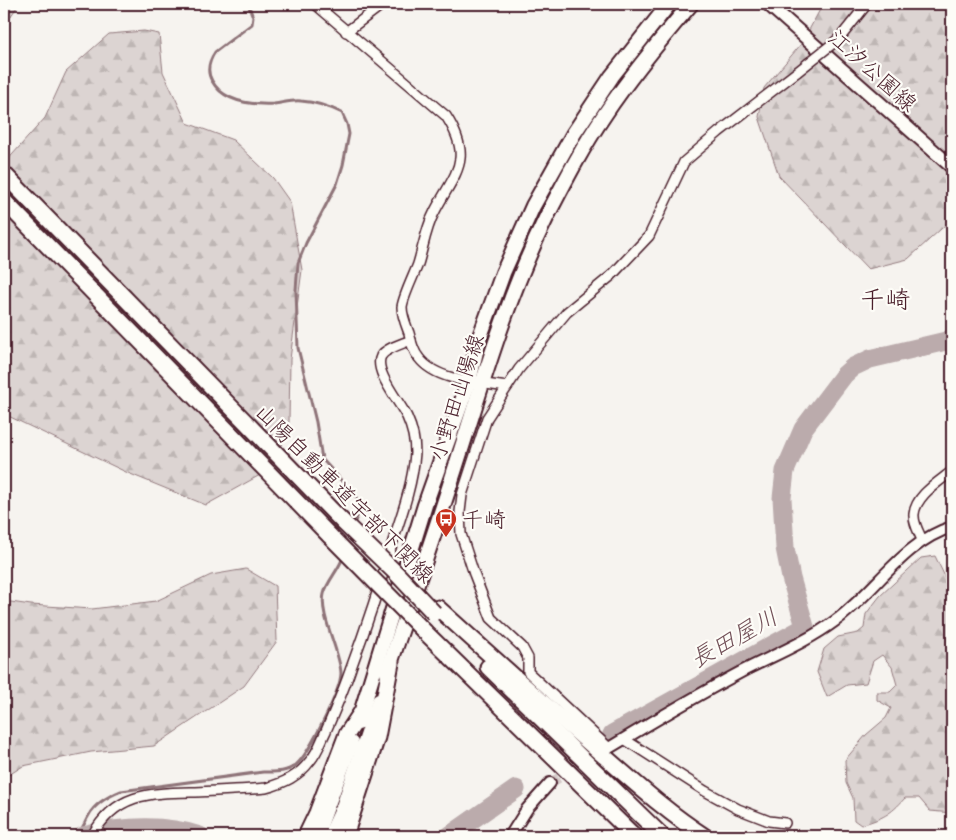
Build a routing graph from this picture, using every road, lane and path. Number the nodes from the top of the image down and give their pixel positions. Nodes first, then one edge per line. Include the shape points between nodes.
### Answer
1 (315, 4) edge
2 (383, 4) edge
3 (669, 4) edge
4 (691, 4) edge
5 (768, 4) edge
6 (867, 4) edge
7 (346, 32) junction
8 (952, 167) edge
9 (4, 174) edge
10 (4, 201) edge
11 (411, 340) junction
12 (475, 382) junction
13 (507, 387) junction
14 (952, 471) edge
15 (952, 527) edge
16 (922, 540) junction
17 (436, 610) junction
18 (391, 663) junction
19 (361, 713) junction
20 (624, 739) junction
21 (609, 748) joint
22 (550, 783) tunnel mouth
23 (584, 788) junction
24 (785, 823) dead end
25 (92, 836) edge
26 (306, 836) edge
27 (316, 836) edge
28 (330, 836) edge
29 (345, 836) edge
30 (510, 836) edge
31 (626, 836) edge
32 (634, 836) edge
33 (662, 836) edge
34 (704, 836) edge

1 - 7 street
2 - 7 street
3 - 12 main road, 小野田山陽線 via 612,76 574,133 533,206 479,339
4 - 12 main road, 小野田山陽線 via 604,115 570,172
5 - 8 main road, 江汐公園線
6 - 13 street, bridge via 836,41 684,162 649,236 611,276 567,312
7 - 11 street via 446,116 459,141 460,164 433,214 402,306
9 - 17 highway, 山陽自動車道宇部下関線, bridge via 343,522
10 - 23 highway, 山陽自動車道宇部下関線, bridge via 330,536
11 - 12 street via 419,358 432,370
11 - 25 street via 385,351 379,364 380,372 411,428 413,470 372,610 340,699 317,751 304,769 278,785 143,795 110,812
12 - 13 street
12 - 18 main road, 小野田山陽線 via 453,477
12 - 19 main road, 小野田山陽線 via 426,505
13 - 21 street via 487,418 462,495 461,534 491,618 522,647 528,658 528,672
14 - 16 street via 924,495 916,507 915,523
15 - 16 street
16 - 20 street via 835,621 710,688
17 - 33 highway, 山陽自動車道宇部下関線
17 - 34 highway via 668,812
18 - 28 main road, 小野田山陽線 via 342,810
18 - 29 highway via 377,737
19 - 26 highway via 347,734
19 - 27 main road, 小野田山陽線
20 - 21 street
20 - 24 street via 738,809 769,822
22 - 30 street via 527,809
23 - 31 highway
23 - 32 highway, 山陽自動車道宇部下関線

